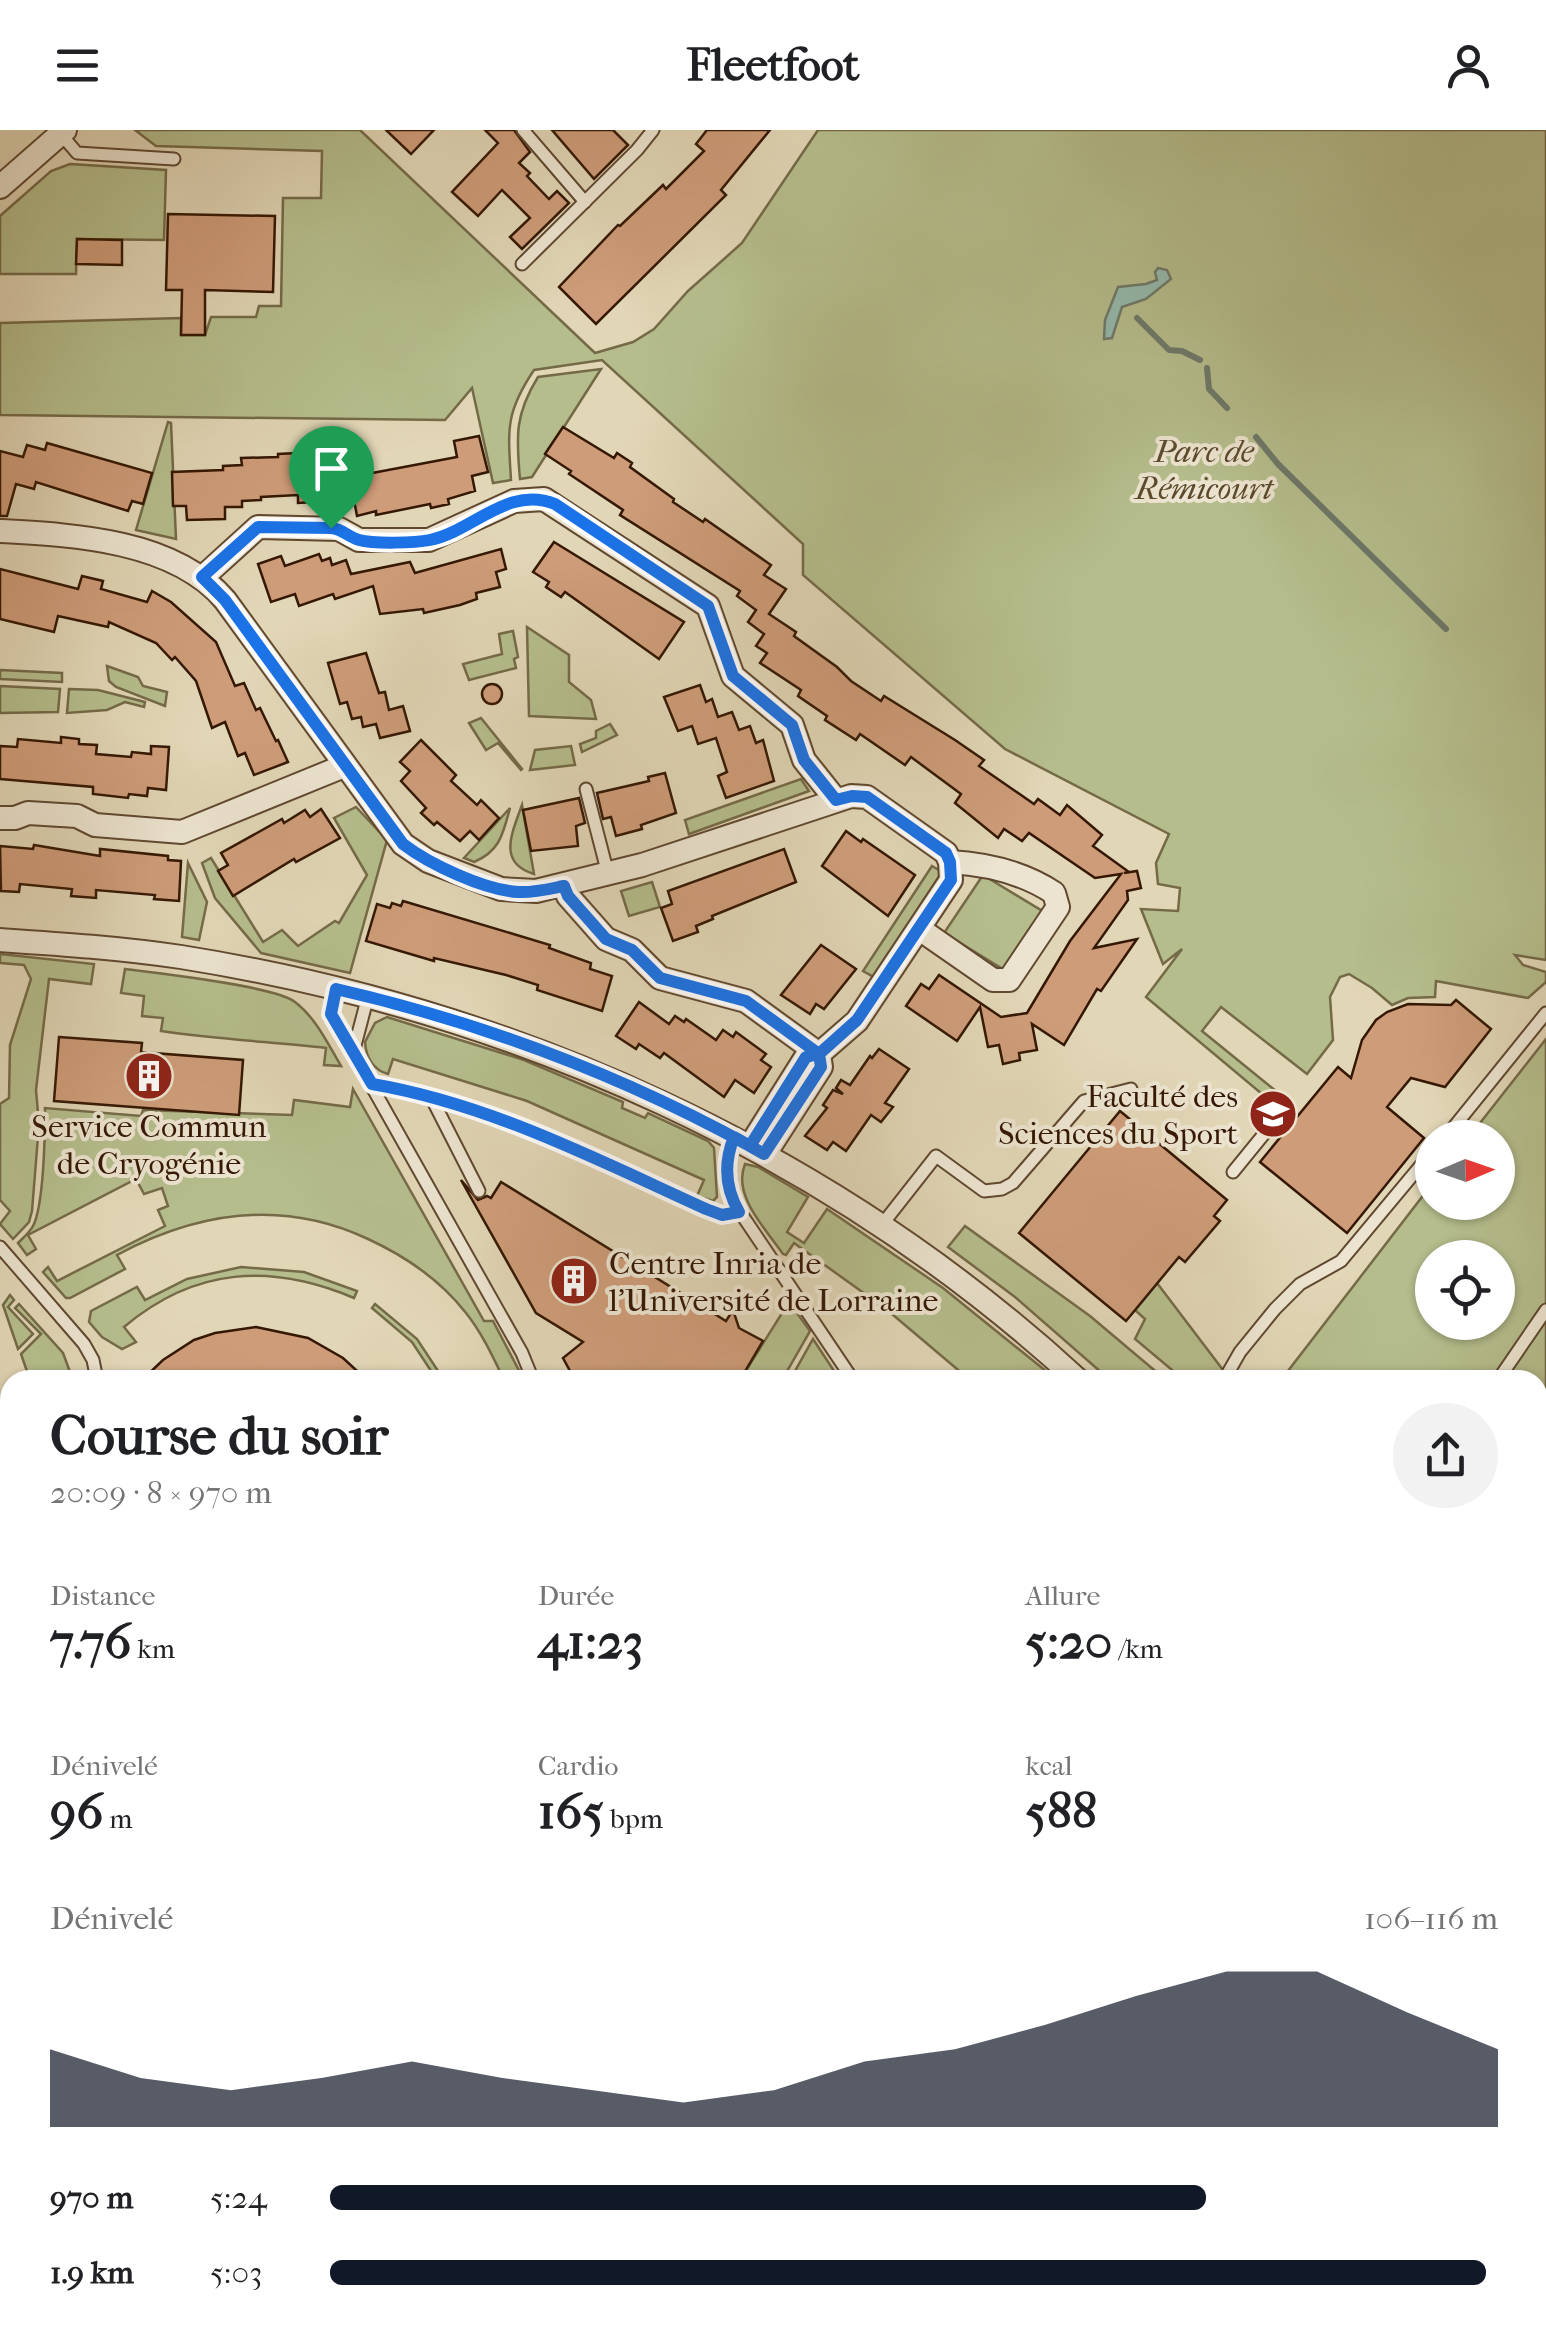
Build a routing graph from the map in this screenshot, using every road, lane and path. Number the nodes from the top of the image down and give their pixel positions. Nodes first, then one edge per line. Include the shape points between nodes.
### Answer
1 (524, 130) edge
2 (653, 130) edge
3 (63, 132) edge
4 (174, 159) dead end
5 (0, 187) edge
6 (585, 202) junction
7 (522, 264) dead end
8 (0, 531) edge
9 (202, 577) junction
10 (344, 766) junction
11 (586, 788) dead end
12 (836, 800) junction
13 (0, 818) edge
14 (950, 862) junction
15 (608, 874) junction
16 (564, 886) junction
17 (921, 930) junction
18 (0, 940) edge
19 (336, 989) junction
20 (368, 996) junction
21 (1546, 1013) edge
22 (353, 1053) junction
23 (819, 1054) junction
24 (372, 1084) junction
25 (1131, 1089) dead end
26 (430, 1095) junction
27 (1460, 1120) edge
28 (1264, 1134) dead end
29 (749, 1146) junction
30 (1233, 1172) dead end
31 (1415, 1172) edge
32 (480, 1191) dead end
33 (739, 1212) junction
34 (881, 1226) junction
35 (0, 1248) edge
36 (1546, 1310) edge
37 (95, 1370) edge
38 (530, 1370) edge
39 (846, 1370) edge
40 (1066, 1370) edge
41 (1230, 1370) edge
42 (1505, 1370) edge

1 - 6 lane
2 - 6 lane
3 - 4 lane via 78,153
3 - 5 street
6 - 7 lane
8 - 9 street via 150,551
9 - 10 street
9 - 12 street via 258,527 339,528 359,540 429,540 514,501 544,500 708,606 733,676 792,725 804,760
10 - 13 street via 182,832 95,826 77,816 28,812
10 - 16 street via 403,844 428,860 500,889
11 - 15 lane
12 - 14 street via 867,797 934,843
12 - 15 street
14 - 17 street via 951,880
14 - 17 street via 996,868 1044,886 1058,907 1008,980 994,980
15 - 16 street
16 - 23 street via 606,939 632,950 660,978 746,1001
17 - 23 street via 857,1020
18 - 19 street via 179,957
19 - 20 street
19 - 22 lane via 331,1014
20 - 22 lane
20 - 29 street via 584,1068
21 - 27 lane
22 - 24 lane
23 - 29 street via 821,1067
24 - 26 lane
24 - 38 lane
25 - 34 lane via 1084,1101 1002,1189 984,1191 936,1156
26 - 32 lane
26 - 33 lane via 550,1138 706,1209
28 - 30 lane
29 - 33 lane via 727,1177
29 - 34 street
31 - 41 lane via 1341,1261 1300,1284 1275,1309
33 - 39 lane
34 - 40 street
35 - 37 lane via 84,1344
36 - 42 lane

